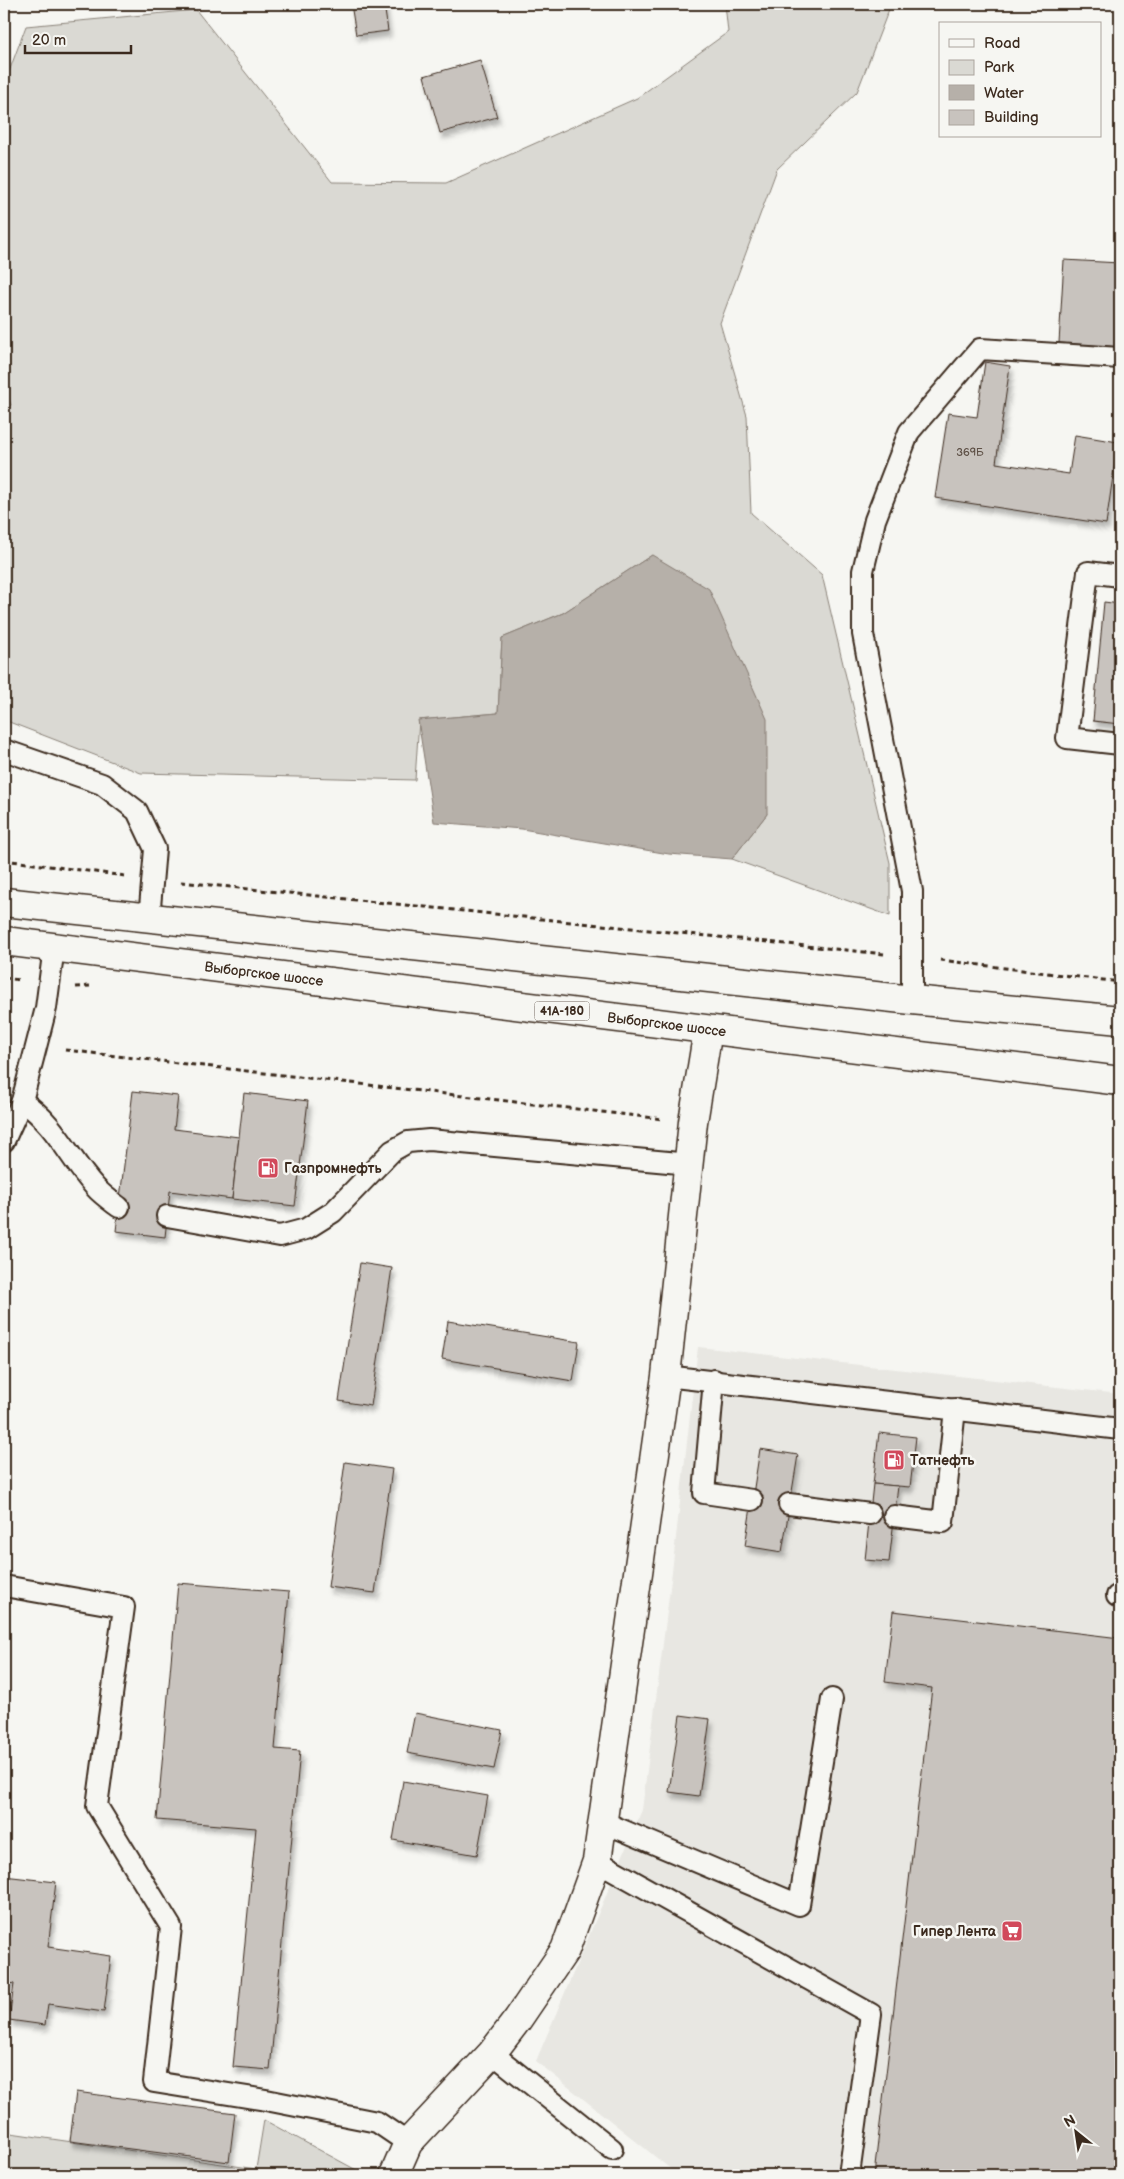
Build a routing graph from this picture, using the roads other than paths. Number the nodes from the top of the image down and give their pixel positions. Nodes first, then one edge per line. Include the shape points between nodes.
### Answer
1 (1120, 358) edge
2 (1120, 576) edge
3 (1120, 744) edge
4 (4, 750) edge
5 (4, 902) edge
6 (149, 919) junction
7 (4, 941) edge
8 (54, 948) junction
9 (912, 1000) junction
10 (1120, 1020) edge
11 (708, 1030) junction
12 (1120, 1081) edge
13 (22, 1101) junction
14 (4, 1141) edge
15 (690, 1164) junction
16 (119, 1207) dead end
17 (167, 1216) dead end
18 (666, 1376) junction
19 (714, 1380) junction
20 (955, 1409) junction
21 (1120, 1429) edge
22 (752, 1500) dead end
23 (789, 1504) dead end
24 (870, 1514) dead end
25 (894, 1516) dead end
26 (4, 1586) edge
27 (832, 1699) dead end
28 (602, 1822) junction
29 (597, 1861) junction
30 (492, 2053) junction
31 (408, 2143) junction
32 (612, 2149) dead end
33 (394, 2175) edge
34 (849, 2175) edge

1 - 9 lane via 980,349 909,432 875,520 863,571 863,634 912,891
2 - 3 lane via 1088,572 1067,738
4 - 6 lane via 102,784 137,811 154,850
5 - 6 main road
6 - 9 main road
7 - 8 main road, Выборгское шоссе / 41А-180
8 - 11 main road, Выборгское шоссе / 41А-180
8 - 13 lane via 46,1008
9 - 10 main road
11 - 12 main road, Выборгское шоссе / 41А-180
11 - 15 main road via 693,1122
13 - 14 lane
13 - 16 lane via 59,1136 96,1188
15 - 17 lane via 429,1140 408,1142 392,1151 333,1212 306,1228 280,1236
15 - 18 main road
18 - 19 lane
18 - 28 main road
19 - 20 lane
19 - 22 lane via 704,1493
20 - 21 lane
20 - 25 lane via 943,1522
23 - 24 lane
26 - 31 lane via 124,1607 98,1806 171,1927 154,2082 377,2122
27 - 28 lane via 799,1904
28 - 29 main road
29 - 30 main road via 564,1950
29 - 34 lane via 871,2014
30 - 31 main road
30 - 32 lane
31 - 33 main road

